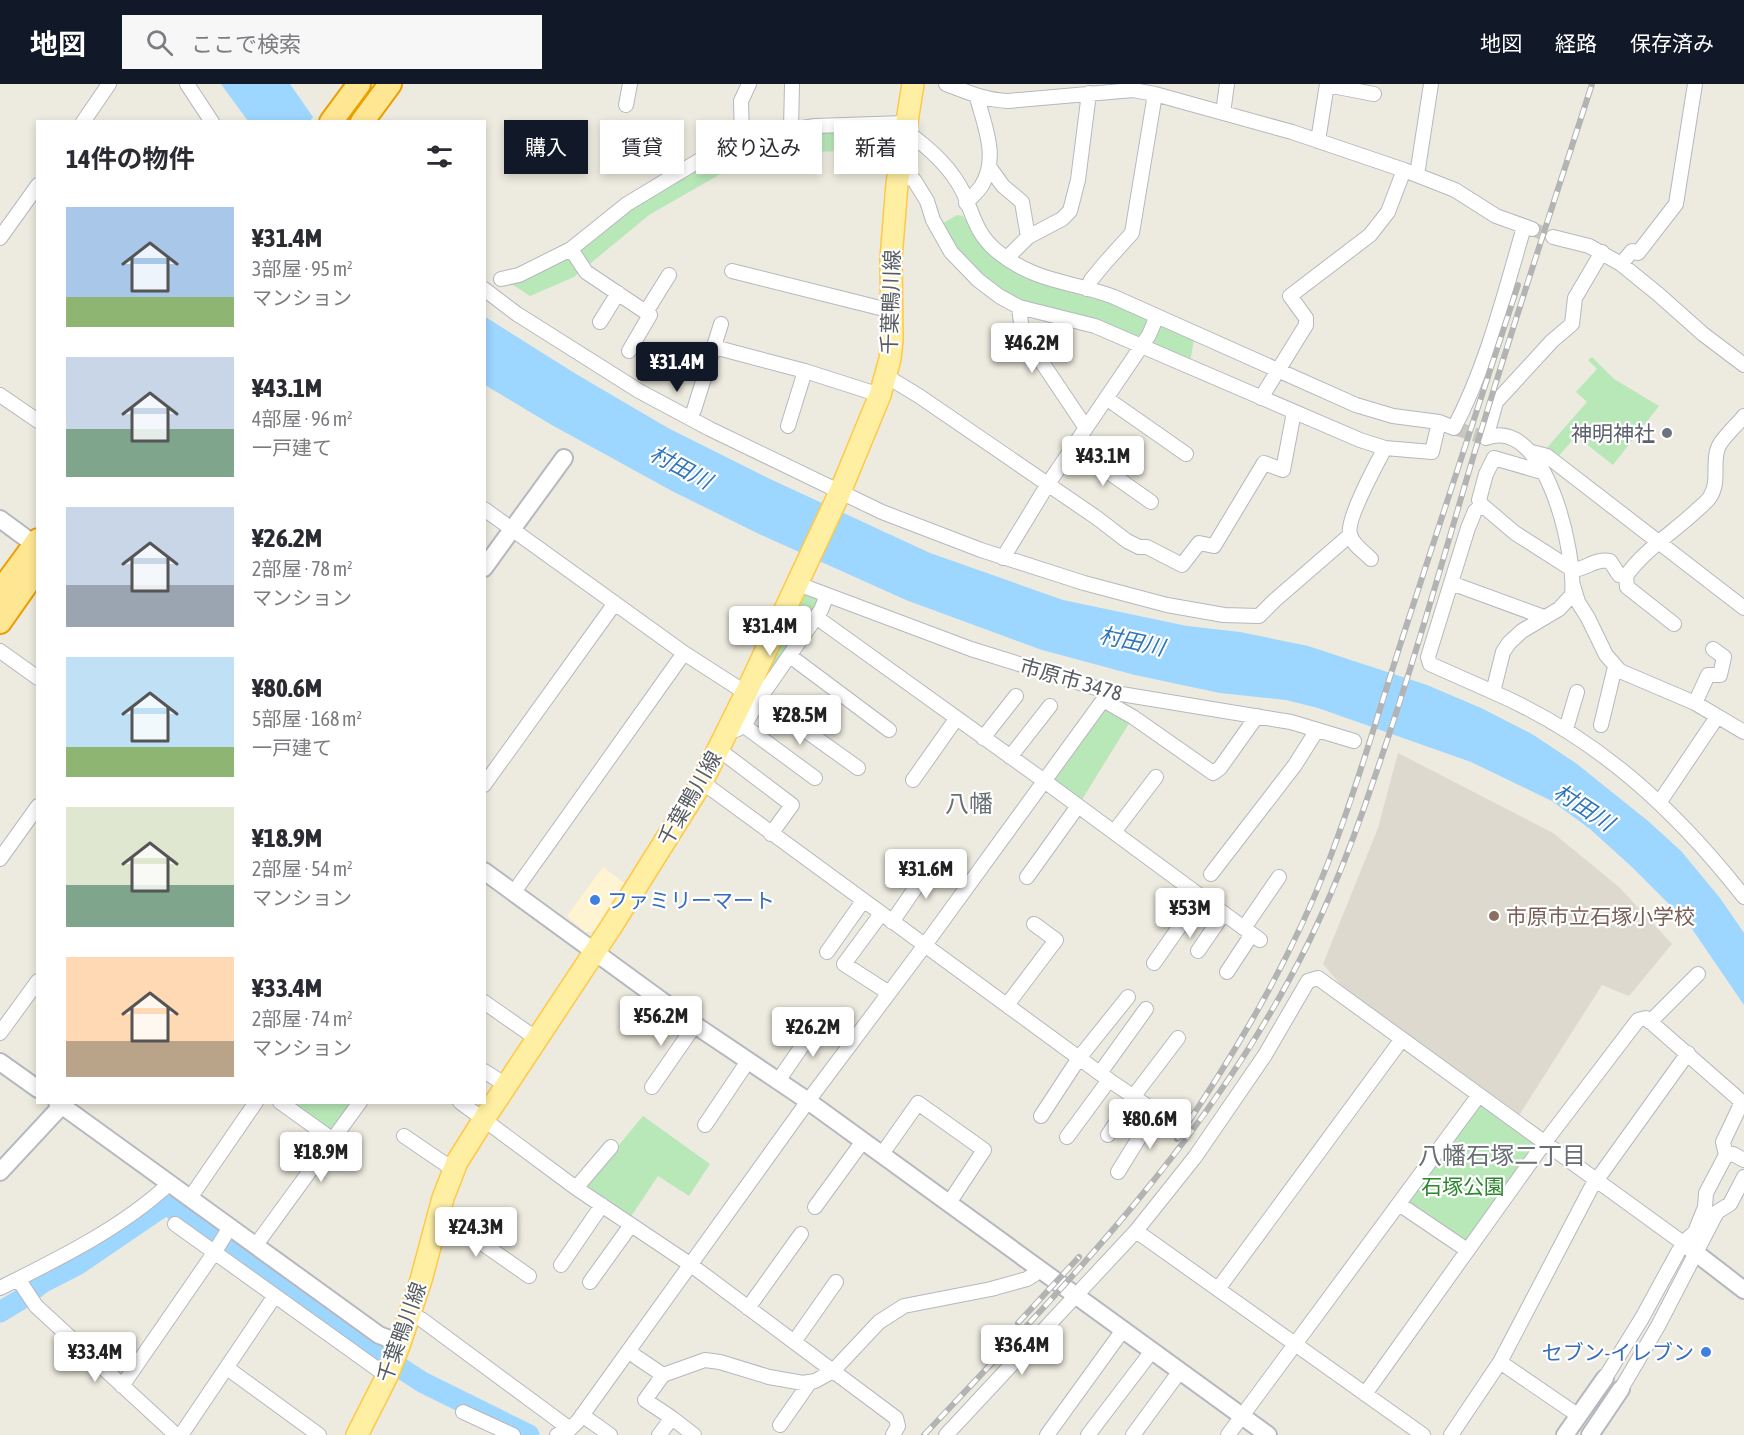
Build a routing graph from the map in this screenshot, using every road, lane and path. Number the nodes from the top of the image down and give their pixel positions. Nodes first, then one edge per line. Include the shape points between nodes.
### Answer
1 (109, 84) edge
2 (187, 84) edge
3 (359, 84) edge
4 (374, 84) edge
5 (390, 84) edge
6 (630, 84) edge
7 (749, 84) edge
8 (792, 84) edge
9 (913, 84) edge
10 (946, 84) edge
11 (1227, 84) edge
12 (1431, 84) edge
13 (1695, 84) edge
14 (1327, 85) edge
15 (1089, 93) junction
16 (1155, 94) junction
17 (1374, 94) dead end
18 (977, 97) junction
19 (627, 105) dead end
20 (1223, 113) junction
21 (83, 120) edge
22 (211, 120) edge
23 (332, 120) edge
24 (347, 120) edge
25 (363, 120) edge
26 (742, 120) edge
27 (791, 120) edge
28 (906, 120) edge
29 (918, 139) edge
30 (1318, 141) junction
31 (696, 162) edge
32 (990, 168) junction
33 (1411, 173) junction
34 (898, 174) joint
35 (36, 188) edge
36 (966, 202) junction
37 (1028, 237) junction
38 (1552, 237) tunnel mouth
39 (0, 238) edge
40 (571, 249) junction
41 (1602, 252) junction
42 (1007, 258) junction
43 (1621, 264) junction
44 (732, 271) dead end
45 (669, 275) dead end
46 (501, 279) dead end
47 (1087, 289) junction
48 (486, 291) edge
49 (618, 293) junction
50 (1019, 307) junction
51 (891, 311) junction
52 (646, 312) junction
53 (1157, 316) junction
54 (600, 322) dead end
55 (721, 324) dead end
56 (1142, 345) junction
57 (714, 347) junction
58 (629, 351) dead end
59 (1744, 365) edge
60 (1277, 369) junction
61 (805, 371) junction
62 (883, 386) junction
63 (0, 395) edge
64 (1106, 398) junction
65 (1261, 398) junction
66 (694, 410) dead end
67 (1294, 412) junction
68 (1744, 416) edge
69 (36, 420) edge
70 (1439, 422) junction
71 (788, 426) dead end
72 (1086, 428) junction
73 (1073, 447) junction
74 (1385, 447) junction
75 (1532, 452) junction
76 (1186, 454) dead end
77 (564, 458) dead end
78 (1542, 472) junction
79 (1048, 484) junction
80 (839, 494) junction
81 (1151, 502) dead end
82 (1482, 505) junction
83 (486, 510) edge
84 (0, 519) edge
85 (512, 529) junction
86 (1350, 535) junction
87 (1660, 542) junction
88 (36, 544) edge
89 (1003, 558) junction
90 (1371, 559) dead end
91 (486, 565) edge
92 (1573, 570) junction
93 (36, 571) edge
94 (1626, 576) junction
95 (800, 579) junction
96 (1451, 583) junction
97 (1573, 585) junction
98 (0, 592) edge
99 (826, 595) junction
100 (615, 603) junction
101 (1744, 608) edge
102 (816, 617) junction
103 (1544, 617) junction
104 (0, 622) edge
105 (1674, 624) dead end
106 (1713, 649) dead end
107 (0, 651) edge
108 (684, 653) junction
109 (790, 656) junction
110 (1616, 667) junction
111 (36, 677) edge
112 (1493, 692) junction
113 (1577, 692) dead end
114 (753, 696) junction
115 (1016, 696) dead end
116 (1106, 696) junction
117 (1695, 703) junction
118 (1050, 706) dead end
119 (1257, 716) junction
120 (1717, 717) junction
121 (956, 719) junction
122 (1601, 725) dead end
123 (1566, 729) junction
124 (889, 730) dead end
125 (1317, 730) junction
126 (1744, 732) edge
127 (728, 736) junction
128 (983, 738) junction
129 (1354, 741) dead end
130 (1010, 757) junction
131 (858, 768) dead end
132 (1156, 777) dead end
133 (815, 778) dead end
134 (913, 780) dead end
135 (1043, 780) junction
136 (486, 782) edge
137 (702, 782) junction
138 (1659, 803) junction
139 (1078, 806) junction
140 (36, 809) edge
141 (1114, 832) junction
142 (771, 834) junction
143 (0, 859) edge
144 (934, 861) dead end
145 (486, 872) edge
146 (1211, 874) dead end
147 (1279, 877) dead end
148 (1027, 878) dead end
149 (514, 892) junction
150 (1201, 896) junction
151 (1744, 897) edge
152 (863, 901) junction
153 (1224, 913) junction
154 (886, 918) junction
155 (1034, 924) dead end
156 (1252, 934) junction
157 (925, 945) junction
158 (1198, 951) dead end
159 (594, 952) junction
160 (828, 952) dead end
161 (1154, 963) dead end
162 (1227, 972) dead end
163 (1698, 974) dead end
164 (36, 984) edge
165 (889, 993) junction
166 (1128, 998) dead end
167 (486, 1003) edge
168 (1007, 1005) junction
169 (1146, 1009) dead end
170 (822, 1017) dead end
171 (1650, 1022) junction
172 (695, 1025) junction
173 (0, 1033) edge
174 (1178, 1038) dead end
175 (537, 1039) junction
176 (1402, 1039) junction
177 (1688, 1053) junction
178 (1079, 1058) junction
179 (748, 1061) junction
180 (0, 1062) edge
181 (486, 1072) edge
182 (1105, 1077) junction
183 (777, 1081) junction
184 (506, 1085) junction
185 (652, 1087) dead end
186 (36, 1088) edge
187 (1479, 1095) junction
188 (1133, 1097) junction
189 (808, 1101) junction
190 (61, 1104) edge
191 (255, 1104) edge
192 (283, 1104) edge
193 (359, 1104) edge
194 (463, 1104) edge
195 (1155, 1112) junction
196 (1041, 1116) dead end
197 (484, 1119) junction
198 (1168, 1120) dead end
199 (705, 1125) dead end
200 (1108, 1135) dead end
201 (404, 1136) dead end
202 (1067, 1137) dead end
203 (333, 1140) junction
204 (863, 1141) junction
205 (1545, 1142) junction
206 (611, 1147) dead end
207 (882, 1154) junction
208 (1726, 1155) junction
209 (1744, 1160) edge
210 (454, 1170) junction
211 (0, 1172) edge
212 (1118, 1172) dead end
213 (1744, 1177) edge
214 (1598, 1181) junction
215 (170, 1183) junction
216 (576, 1188) junction
217 (190, 1198) junction
218 (949, 1203) junction
219 (1399, 1204) junction
220 (602, 1205) junction
221 (814, 1207) dead end
222 (438, 1215) junction
223 (175, 1224) dead end
224 (631, 1225) junction
225 (230, 1227) junction
226 (1136, 1231) junction
227 (801, 1234) dead end
228 (256, 1245) junction
229 (1690, 1248) junction
230 (1467, 1250) junction
231 (214, 1253) junction
232 (561, 1265) dead end
233 (690, 1265) junction
234 (1041, 1270) junction
235 (529, 1276) dead end
236 (18, 1280) junction
237 (590, 1282) dead end
238 (836, 1282) dead end
239 (0, 1288) edge
240 (1218, 1289) junction
241 (1744, 1290) edge
242 (1076, 1295) junction
243 (274, 1297) junction
244 (748, 1308) junction
245 (410, 1315) junction
246 (1123, 1330) junction
247 (794, 1342) junction
248 (1296, 1345) junction
249 (1152, 1351) junction
250 (629, 1352) junction
251 (1500, 1362) junction
252 (392, 1363) junction
253 (226, 1368) junction
254 (833, 1371) junction
255 (1180, 1371) junction
256 (663, 1375) junction
257 (1605, 1378) joint
258 (810, 1382) junction
259 (122, 1386) junction
260 (1621, 1389) joint
261 (1365, 1394) junction
262 (463, 1412) dead end
263 (582, 1415) junction
264 (1242, 1416) junction
265 (1579, 1416) junction
266 (672, 1418) junction
267 (780, 1425) dead end
268 (570, 1428) junction
269 (178, 1435) edge
270 (319, 1435) edge
271 (357, 1435) edge
272 (513, 1435) edge
273 (557, 1435) edge
274 (610, 1435) edge
275 (659, 1435) edge
276 (694, 1435) edge
277 (893, 1435) edge
278 (946, 1435) edge
279 (1047, 1435) edge
280 (1089, 1435) edge
281 (1133, 1435) edge
282 (1228, 1435) edge
283 (1268, 1435) edge
284 (1423, 1435) edge
285 (1451, 1435) edge
286 (1565, 1435) edge
287 (1590, 1435) edge

1 - 21 street
2 - 22 street
3 - 23 highway
4 - 24 highway
5 - 25 highway
6 - 19 street
7 - 26 street via 741,101
8 - 27 street
9 - 28 main road, 千葉鴨川線
10 - 18 street
11 - 20 street
12 - 33 street
13 - 43 street via 1676,204 1638,253 1632,250
14 - 17 street
14 - 30 street
15 - 16 street via 1133,90
15 - 18 street via 1008,101
15 - 37 street via 1070,211
16 - 20 street
16 - 47 street via 1132,233
18 - 32 street via 991,153
20 - 30 street
29 - 36 street via 951,174
30 - 33 street
31 - 40 street via 627,204
32 - 36 street via 982,186
32 - 37 street via 1022,202
33 - 60 street via 1370,235 1290,296 1306,318 1306,325
33 - 70 street via 1455,190 1497,216 1528,228 1471,397 1454,428
34 - 50 street via 914,180 951,252 978,280
34 - 51 main road, 千葉鴨川線
35 - 39 street
36 - 42 street via 982,236
37 - 42 street
38 - 41 street
40 - 46 street via 519,275
40 - 49 street via 586,272
41 - 43 street
41 - 75 street via 1575,298 1572,324 1496,402 1486,438 1509,435
42 - 47 street via 1051,280
43 - 59 street
44 - 51 street
45 - 52 street
47 - 53 street
48 - 80 street via 639,391
49 - 52 street
49 - 54 street
50 - 56 street via 1095,326
50 - 72 street via 1025,337
51 - 62 main road, 千葉鴨川線 via 892,340
52 - 58 street via 650,315
53 - 56 street
53 - 60 street
55 - 57 street
56 - 64 street
56 - 65 street
57 - 61 street
57 - 66 street
60 - 65 street
60 - 70 street via 1374,411
61 - 62 street
61 - 71 street
62 - 79 street via 919,396
62 - 80 main road, 千葉鴨川線
63 - 69 street
64 - 72 street
64 - 76 street
65 - 67 street
67 - 74 street
67 - 79 street via 1283,470 1264,463 1214,546 1199,543 1182,565 1127,541
68 - 87 street via 1717,449 1715,484 1710,497
70 - 74 street via 1432,452
72 - 73 street
73 - 79 street
73 - 81 street
74 - 86 street via 1352,517
75 - 78 street
75 - 87 street via 1547,456
77 - 85 street
78 - 82 street via 1494,458 1479,500
78 - 92 street via 1557,501
79 - 89 street
80 - 89 street
80 - 95 main road, 千葉鴨川線
82 - 92 street via 1515,533
82 - 96 street via 1468,528
83 - 85 street
84 - 88 street
85 - 91 street
85 - 100 street
86 - 89 street via 1259,616 1224,615 1167,605
86 - 90 street
87 - 94 street
87 - 101 street
88 - 98 highway
92 - 94 street via 1602,559 1610,561 1619,575
92 - 97 street
93 - 104 highway
94 - 105 street via 1627,587
95 - 99 street, 市原市 3478
95 - 114 main road, 千葉鴨川線
96 - 103 street
96 - 112 street via 1428,657 1430,664
97 - 103 street via 1572,595
97 - 110 street via 1578,603
99 - 102 street
99 - 116 street, 市原市 3478
100 - 108 street
100 - 136 street
102 - 109 street
102 - 121 street
103 - 112 street via 1509,643
106 - 117 street via 1724,657 1720,675 1708,675
107 - 111 street
108 - 114 street
108 - 149 street
109 - 114 street
109 - 124 street
110 - 117 street via 1632,678
110 - 122 street
112 - 123 street
113 - 123 street
114 - 127 main road, 千葉鴨川線
114 - 131 street
115 - 128 street
116 - 119 street, 市原市 3478
116 - 119 street via 1213,773
116 - 135 street
117 - 120 street
118 - 130 street
119 - 125 street, 市原市 3478
120 - 126 street
120 - 138 street
121 - 128 street
121 - 134 street
123 - 138 street via 1626,772
125 - 129 street, 市原市 3478
125 - 146 street via 1295,765
127 - 133 street via 747,728
127 - 137 main road, 千葉鴨川線
127 - 142 street via 792,805
128 - 130 street
130 - 135 street
132 - 141 street
135 - 139 street
135 - 157 street
137 - 142 street
137 - 159 main road, 千葉鴨川線
138 - 151 street via 1684,826
139 - 141 street
139 - 148 street
140 - 143 street
141 - 150 street
142 - 152 street
144 - 154 street
145 - 149 street
147 - 156 street
149 - 159 street
150 - 153 street
150 - 161 street
152 - 154 street
152 - 160 street
153 - 156 street
153 - 158 street
154 - 157 street
154 - 165 street via 844,964
155 - 168 street via 1056,940
156 - 162 street
157 - 165 street
157 - 168 street
159 - 172 street
159 - 175 main road, 千葉鴨川線
163 - 171 street
164 - 173 street
165 - 189 street
166 - 178 street
167 - 175 street
168 - 178 street
169 - 182 street
170 - 183 street
171 - 177 street
171 - 205 street via 1646,1018 1638,1020
172 - 179 street
172 - 185 street
174 - 188 street
175 - 184 main road, 千葉鴨川線
176 - 187 street
176 - 226 street via 1318,978 1308,981 1265,1054 1195,1157
176 - 240 street
177 - 208 street via 1742,1102 1723,1142
177 - 214 street
178 - 182 street
178 - 196 street
179 - 183 street
179 - 199 street
180 - 186 street
181 - 184 street
182 - 188 street
182 - 202 street
183 - 189 street
184 - 197 main road, 千葉鴨川線
187 - 205 street
187 - 219 street
188 - 195 street
188 - 200 street
189 - 204 street
189 - 233 street
190 - 211 street
190 - 215 street
191 - 217 street
192 - 203 street
193 - 203 street
194 - 197 street
195 - 198 street
195 - 212 street
197 - 210 main road, 千葉鴨川線
197 - 216 street
201 - 210 street
203 - 228 street
204 - 207 street
204 - 221 street
205 - 214 street
205 - 230 street
206 - 216 street
207 - 218 street
207 - 218 street via 918,1103 984,1150
208 - 209 street
208 - 229 street via 1706,1193 1705,1208
210 - 222 main road, 千葉鴨川線
213 - 229 street via 1730,1204 1717,1212
214 - 229 street
214 - 251 street
215 - 217 street
215 - 236 street via 152,1200 76,1249
216 - 220 street
217 - 225 street
218 - 234 street
219 - 230 street
219 - 248 street
220 - 224 street
220 - 232 street
222 - 235 street
222 - 245 main road, 千葉鴨川線
223 - 231 street
224 - 233 street
224 - 237 street
225 - 228 street
225 - 231 street
226 - 240 street
226 - 242 street
227 - 244 street
228 - 252 street via 380,1335
229 - 241 street
229 - 257 street
229 - 260 street via 1658,1326
230 - 261 street
231 - 243 street
231 - 259 street
233 - 244 street
233 - 250 street
234 - 242 street
234 - 254 street via 1027,1279 991,1289 904,1306 879,1322
236 - 239 street
236 - 259 street via 36,1306
238 - 247 street
240 - 248 street
242 - 246 street
242 - 278 street
243 - 252 street
243 - 253 street
244 - 247 street
245 - 252 main road, 千葉鴨川線
245 - 268 street via 421,1319
246 - 249 street
246 - 279 street
247 - 254 street
248 - 261 street
248 - 264 street
249 - 255 street
249 - 280 street
250 - 256 street
250 - 263 street
251 - 265 street
251 - 285 street
252 - 271 main road, 千葉鴨川線
253 - 269 street
253 - 270 street
254 - 258 street
254 - 277 street via 896,1418 898,1426
255 - 264 street
255 - 281 street
256 - 258 street via 705,1360 769,1377
256 - 266 street via 645,1400
257 - 265 street
258 - 267 street
259 - 269 street
260 - 287 street
261 - 284 street
262 - 272 street
263 - 268 street
263 - 274 street
264 - 282 street
264 - 283 street
265 - 286 street
266 - 275 street
266 - 276 street
268 - 273 street

